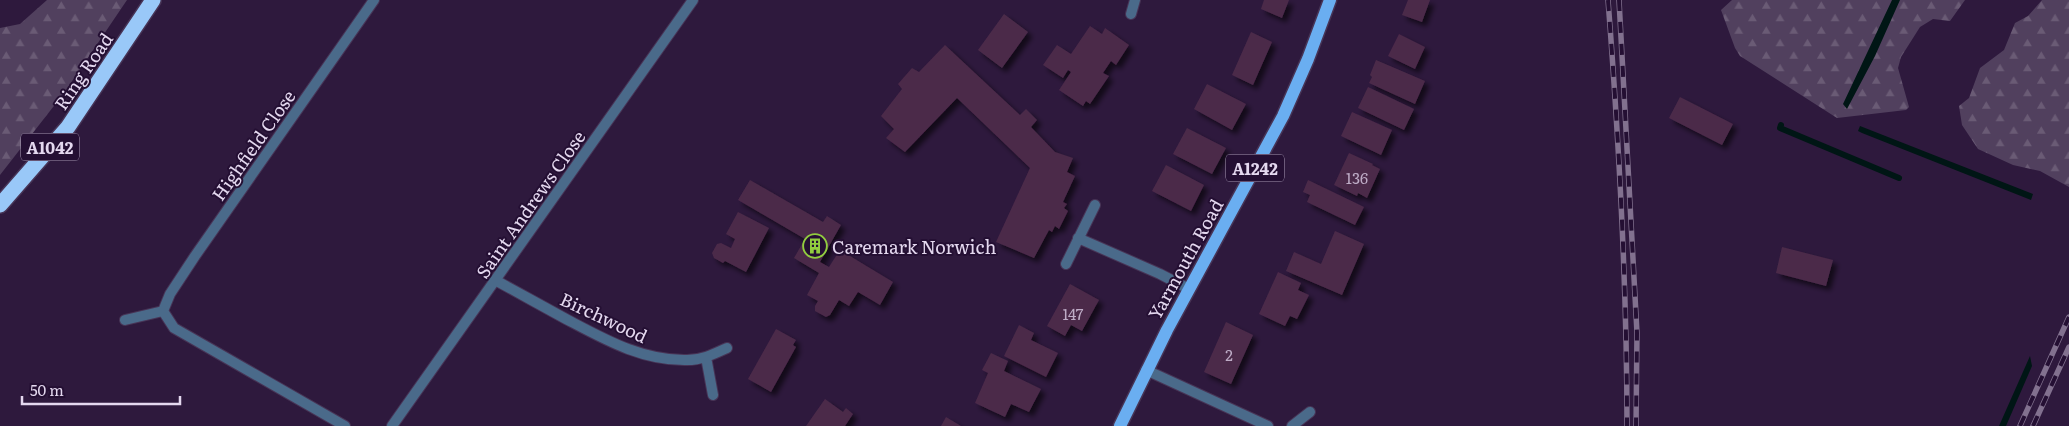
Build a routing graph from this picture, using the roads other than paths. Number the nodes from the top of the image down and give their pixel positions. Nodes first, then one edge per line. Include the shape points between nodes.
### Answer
1 (153, 0) edge
2 (374, 0) edge
3 (693, 0) edge
4 (1135, 0) edge
5 (1330, 0) edge
6 (1130, 14) dead end
7 (1095, 204) dead end
8 (0, 205) edge
9 (1078, 238) junction
10 (1066, 264) dead end
11 (495, 280) junction
12 (1190, 289) junction
13 (163, 311) junction
14 (125, 320) dead end
15 (727, 348) dead end
16 (706, 357) junction
17 (1146, 370) junction
18 (713, 395) dead end
19 (1310, 412) dead end
20 (345, 426) edge
21 (392, 426) edge
22 (1120, 426) edge
23 (1268, 426) edge
24 (1292, 426) edge

1 - 8 highway, Ring Road / A1042 via 68,127
2 - 13 street, Highfield Close via 195,256
3 - 11 street, Saint Andrews Close
4 - 6 street
5 - 12 main road, Yarmouth Road / A1242 via 1282,116
7 - 9 street
9 - 10 street
9 - 12 street
11 - 16 street, Birchwood via 632,352 664,359
11 - 21 street, Saint Andrews Close
12 - 17 main road, Yarmouth Road / A1242
13 - 14 street
13 - 20 street via 174,328
15 - 16 street, Birchwood
16 - 18 street
17 - 22 main road, Yarmouth Road / A1242
17 - 23 street
19 - 24 street

